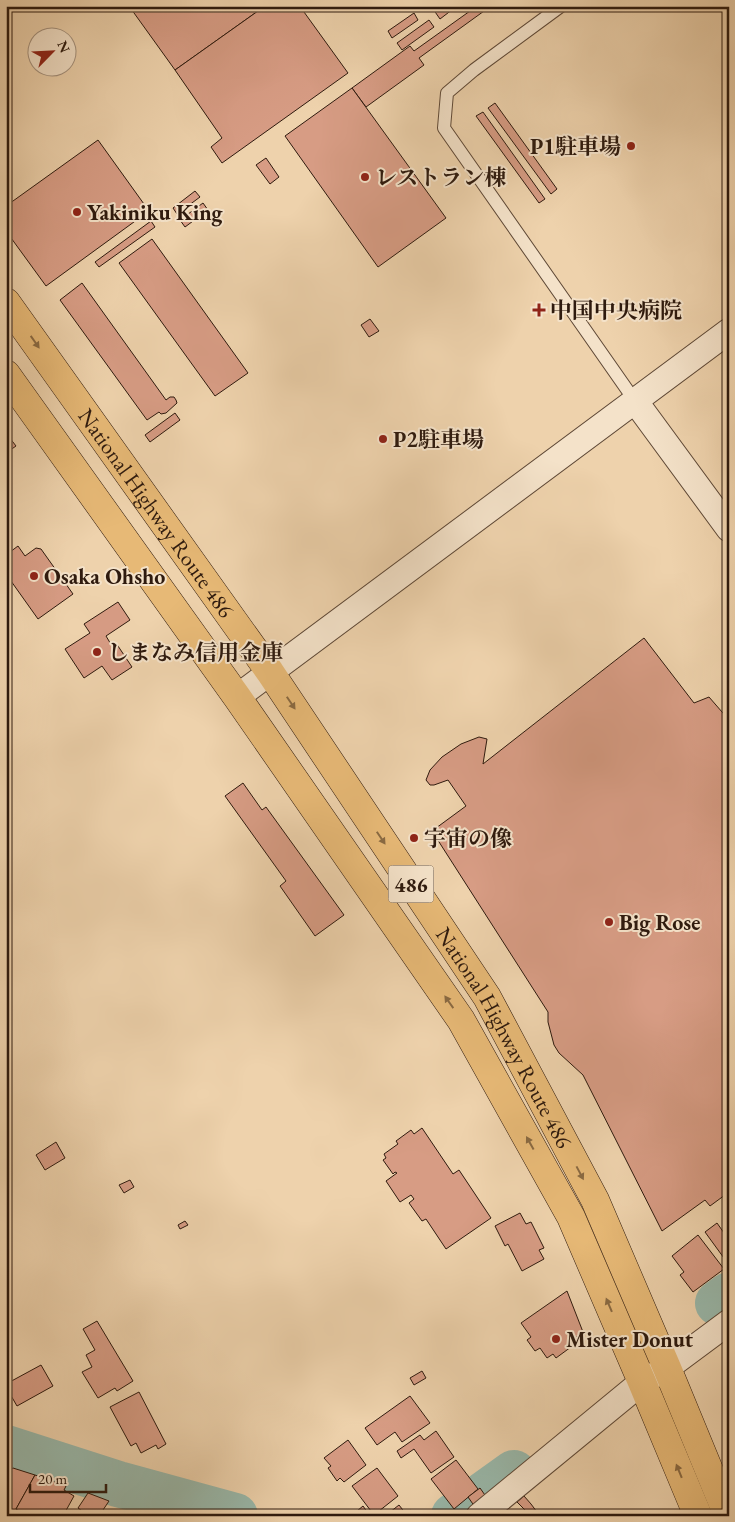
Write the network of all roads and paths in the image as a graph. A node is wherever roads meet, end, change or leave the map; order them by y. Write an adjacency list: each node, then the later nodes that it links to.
1 (562, 6): 5 (lane)
2 (6, 302): 7 (highway, National Highway Route 486 / 486, one-way to 7)
3 (729, 331): 5 (street)
4 (6, 374): 8 (highway, National Highway Route 486 / 486)
5 (635, 401): 6 (street); 7 (street)
6 (729, 529)
7 (270, 672): 8 (street); 10 (highway, National Highway Route 486 / 486, one-way to 10)
8 (237, 697): 11 (highway, National Highway Route 486 / 486, one-way to 8)
9 (729, 1322): 10 (street)
10 (667, 1368): 11 (street); 14 (highway, National Highway Route 486 / 486)
11 (642, 1382): 12 (street); 13 (highway, National Highway Route 486 / 486, one-way to 11)
12 (479, 1516)
13 (698, 1516)
14 (728, 1516)

